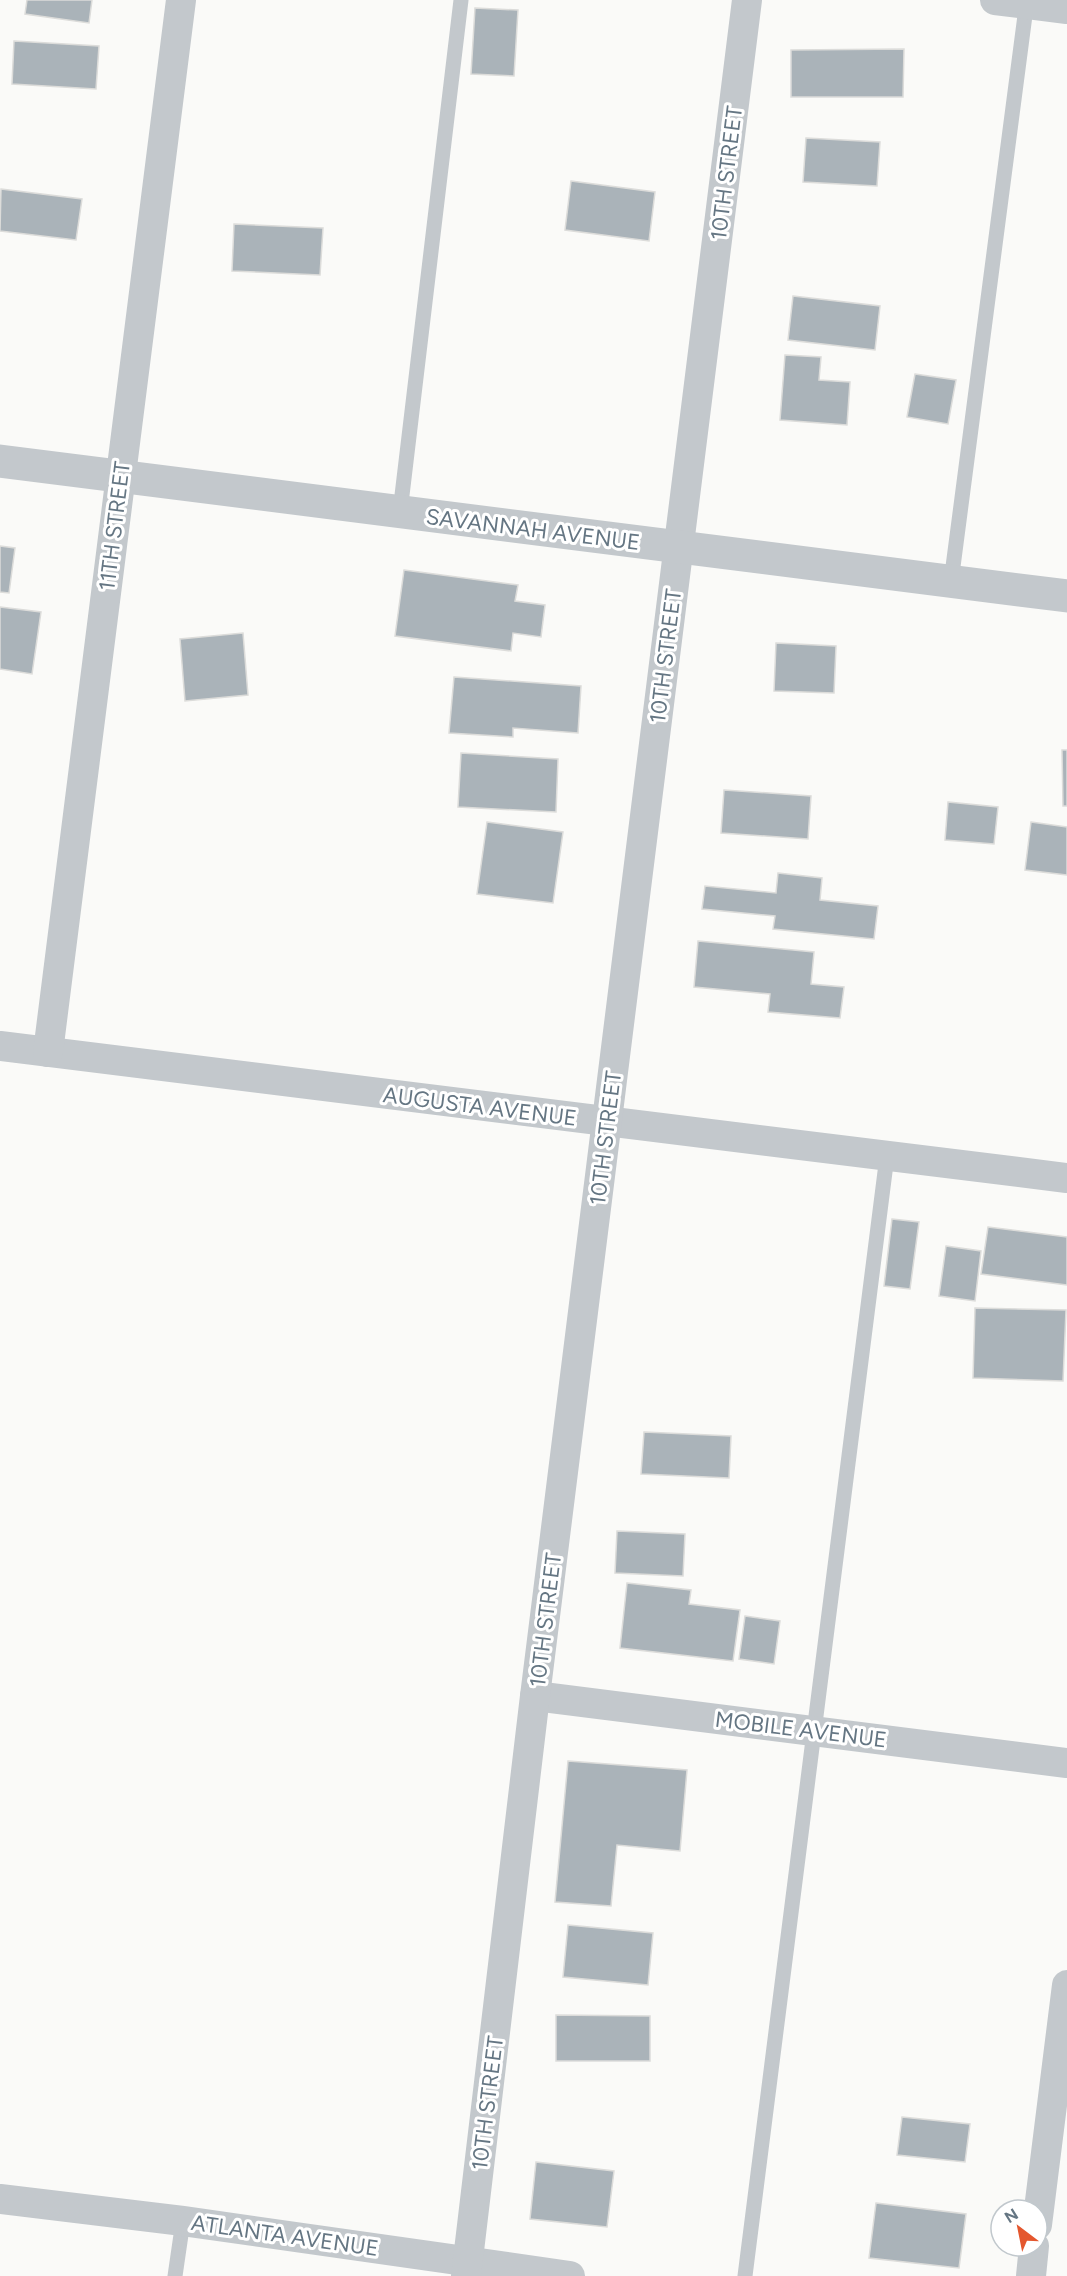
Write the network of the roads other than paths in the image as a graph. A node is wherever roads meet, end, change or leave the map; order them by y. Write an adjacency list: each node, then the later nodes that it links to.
1 (181, 0): 8 (street, 11TH STREET)
2 (461, 0): 9 (lane)
3 (747, 0): 10 (street, 10TH STREET)
4 (995, 0): 5 (street)
5 (1027, 2): 6 (street); 11 (lane)
6 (1067, 9)
7 (0, 461): 8 (street, SAVANNAH AVENUE)
8 (120, 476): 9 (street, SAVANNAH AVENUE); 14 (street, 11TH STREET)
9 (400, 512): 10 (street, SAVANNAH AVENUE)
10 (679, 548): 11 (street, SAVANNAH AVENUE); 15 (street, 10TH STREET)
11 (951, 582): 12 (street, SAVANNAH AVENUE)
12 (1067, 596)
13 (0, 1046): 14 (street, AUGUSTA AVENUE)
14 (48, 1052): 15 (street, AUGUSTA AVENUE)
15 (607, 1122): 16 (street, AUGUSTA AVENUE); 18 (street, 10TH STREET)
16 (887, 1156): 17 (street, AUGUSTA AVENUE); 19 (lane)
17 (1067, 1178)
18 (536, 1696): 19 (street, MOBILE AVENUE); 26 (street, 10TH STREET)
19 (812, 1730): 20 (street, MOBILE AVENUE); 29 (lane)
20 (1067, 1763)
21 (1067, 1985): 22 (street)
22 (1040, 2198)
23 (0, 2199): 24 (street, ATLANTA AVENUE)
24 (183, 2221): 26 (street, ATLANTA AVENUE); 27 (lane)
25 (1033, 2258): 30 (street)
26 (467, 2268): 28 (street, ATLANTA AVENUE)
27 (176, 2276)
28 (570, 2276)
29 (745, 2276)
30 (1031, 2276)

